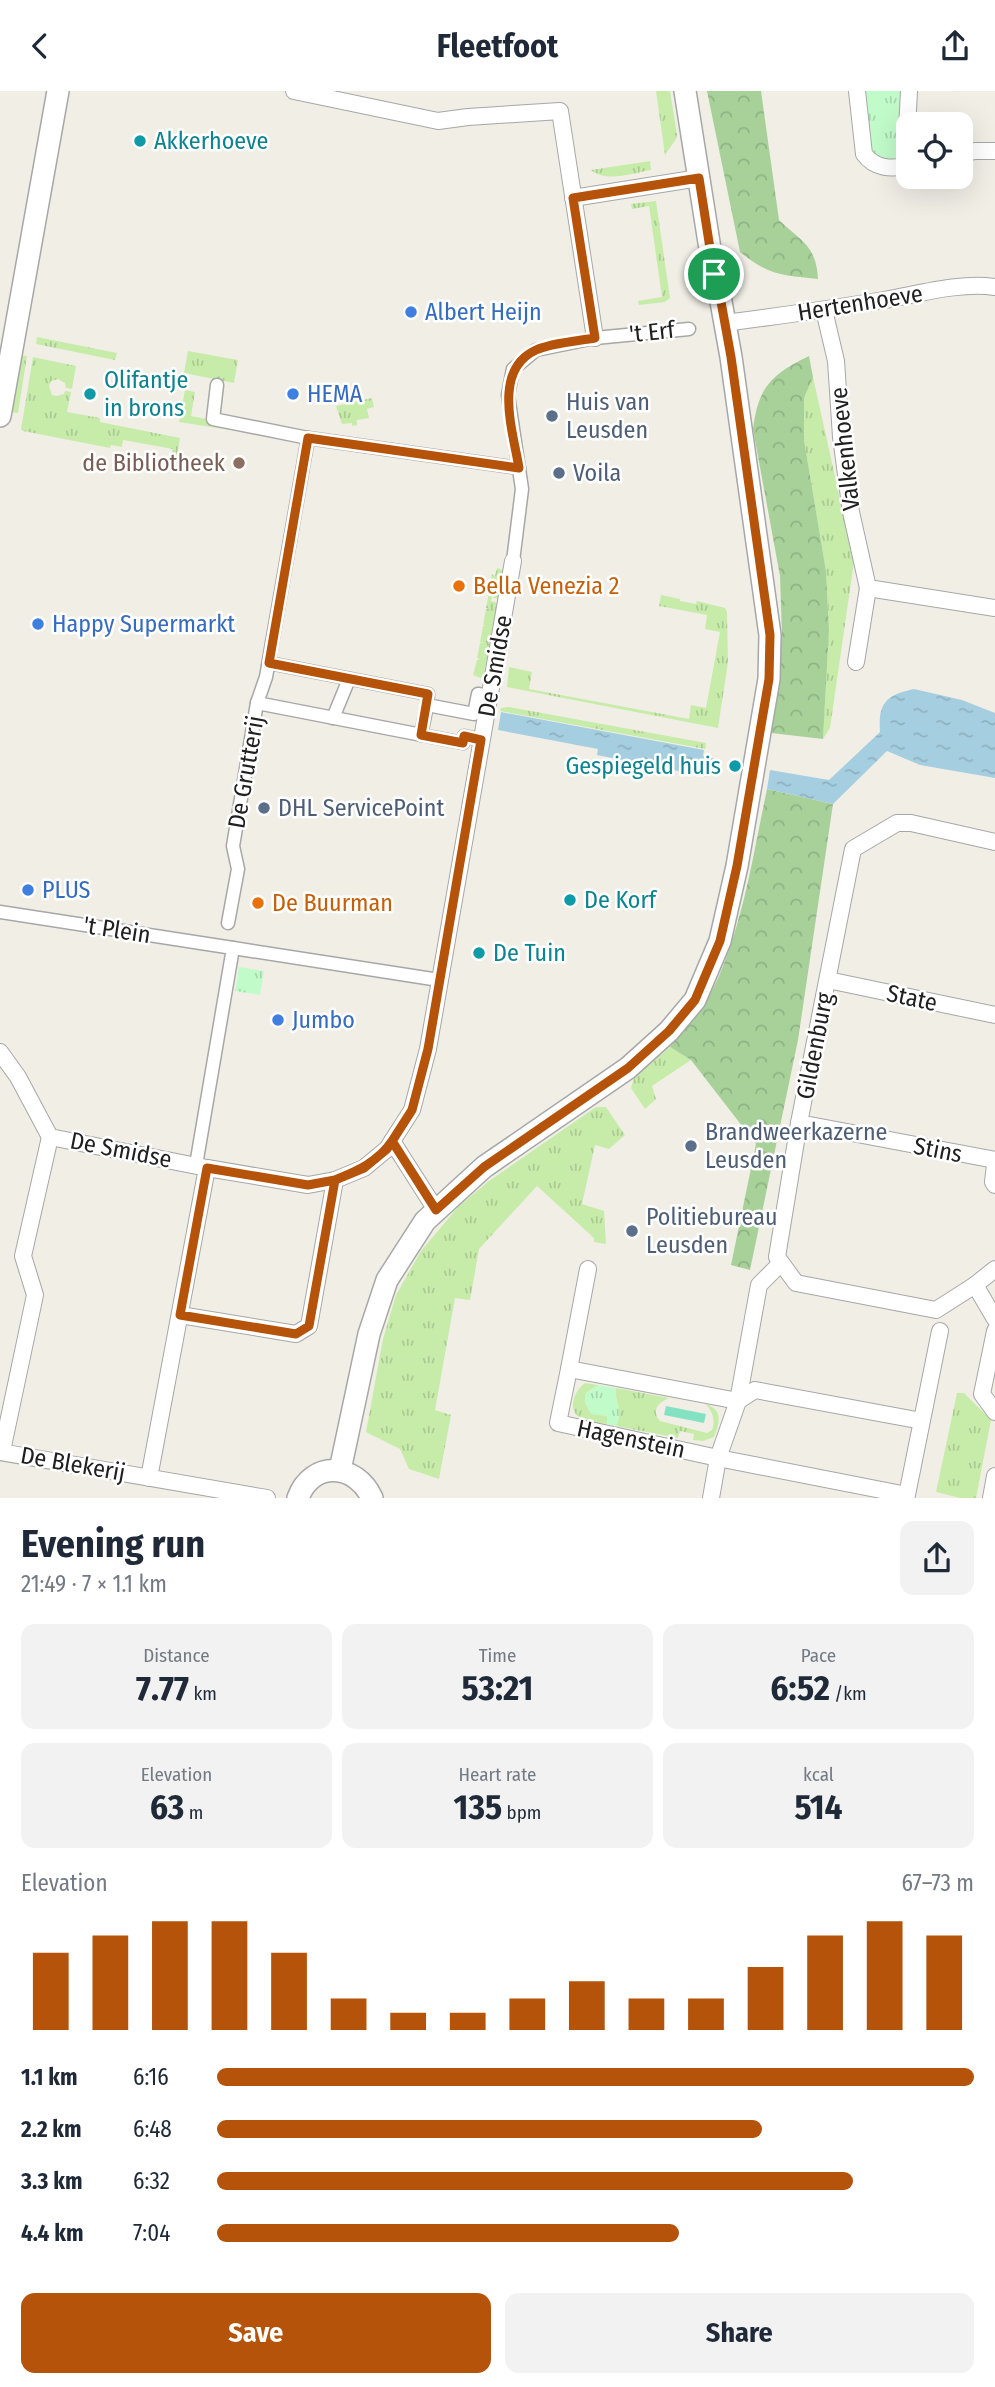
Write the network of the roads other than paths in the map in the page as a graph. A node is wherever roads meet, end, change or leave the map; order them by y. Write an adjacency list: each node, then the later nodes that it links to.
1 (58, 91): 17 (street)
2 (294, 91): 11 (street)
3 (685, 91): 10 (street)
4 (857, 91): 9 (street)
5 (909, 91): 6 (street)
6 (908, 112)
7 (973, 151): 8 (street)
8 (995, 151)
9 (896, 166)
10 (699, 178): 11 (street); 14 (street)
11 (573, 198): 16 (street)
12 (995, 286): 13 (street, Hertenhoeve)
13 (824, 310): 14 (street, Hertenhoeve); 23 (street, Valkenhoeve)
14 (724, 323): 49 (street)
15 (689, 329): 16 (street, 't Erf)
16 (595, 338): 21 (street, 't Erf)
17 (7, 342): 19 (street)
18 (217, 385): 20 (street)
19 (0, 416)
20 (308, 438): 21 (street); 26 (street, De Grutterij)
21 (519, 468): 22 (street, 't Erf)
22 (513, 561): 28 (street, De Smidse)
23 (868, 589): 24 (street); 25 (street, Valkenhoeve)
24 (995, 607)
25 (856, 662)
26 (269, 663): 27 (street); 29 (street, De Grutterij)
27 (349, 679): 30 (street); 31 (street)
28 (490, 696): 30 (street); 33 (street, De Smidse)
29 (257, 703): 31 (street); 36 (street, De Grutterij)
30 (427, 705): 32 (street)
31 (333, 718): 32 (street)
32 (421, 735): 33 (street)
33 (481, 740): 38 (street, De Smidse)
34 (995, 842): 39 (street, Gildenburg)
35 (0, 912): 37 (street, 't Plein)
36 (228, 923)
37 (233, 948): 38 (street, 't Plein); 46 (street)
38 (439, 980): 44 (street, De Smidse)
39 (828, 980): 40 (street, State); 42 (street, Gildenburg)
40 (995, 1015)
41 (0, 1052): 43 (street, De Smidse)
42 (799, 1123): 45 (street, Stins); 50 (street, Gildenburg)
43 (50, 1136): 46 (street, De Smidse); 62 (street, De Blekerij)
44 (392, 1141): 47 (street, De Smidse); 49 (street)
45 (995, 1163): 48 (street)
46 (202, 1166): 47 (street, De Smidse); 54 (street)
47 (335, 1180): 54 (street)
48 (995, 1185)
49 (436, 1210): 64 (street)
50 (781, 1263): 53 (street); 59 (street, Hagenstein)
51 (588, 1269): 58 (street, Hagenstein)
52 (995, 1269): 53 (street)
53 (975, 1285): 55 (street)
54 (180, 1315): 66 (street)
55 (995, 1319)
56 (940, 1331): 61 (street, Hagenstein)
57 (995, 1331): 60 (street)
58 (569, 1369): 59 (street); 63 (street, Hagenstein)
59 (738, 1401): 61 (street); 63 (street, Hagenstein)
60 (995, 1412)
61 (922, 1421): 63 (street, Hagenstein)
62 (1, 1452): 66 (street, De Blekerij)
63 (718, 1458): 71 (street, Hagenstein)
64 (340, 1471): 69 (street); 70 (street)
65 (995, 1476): 72 (street)
66 (149, 1478): 67 (street, De Blekerij)
67 (177, 1490): 68 (street, De Blekerij)
68 (267, 1498)
69 (298, 1498)
70 (372, 1498)
71 (711, 1498)
72 (990, 1498)

